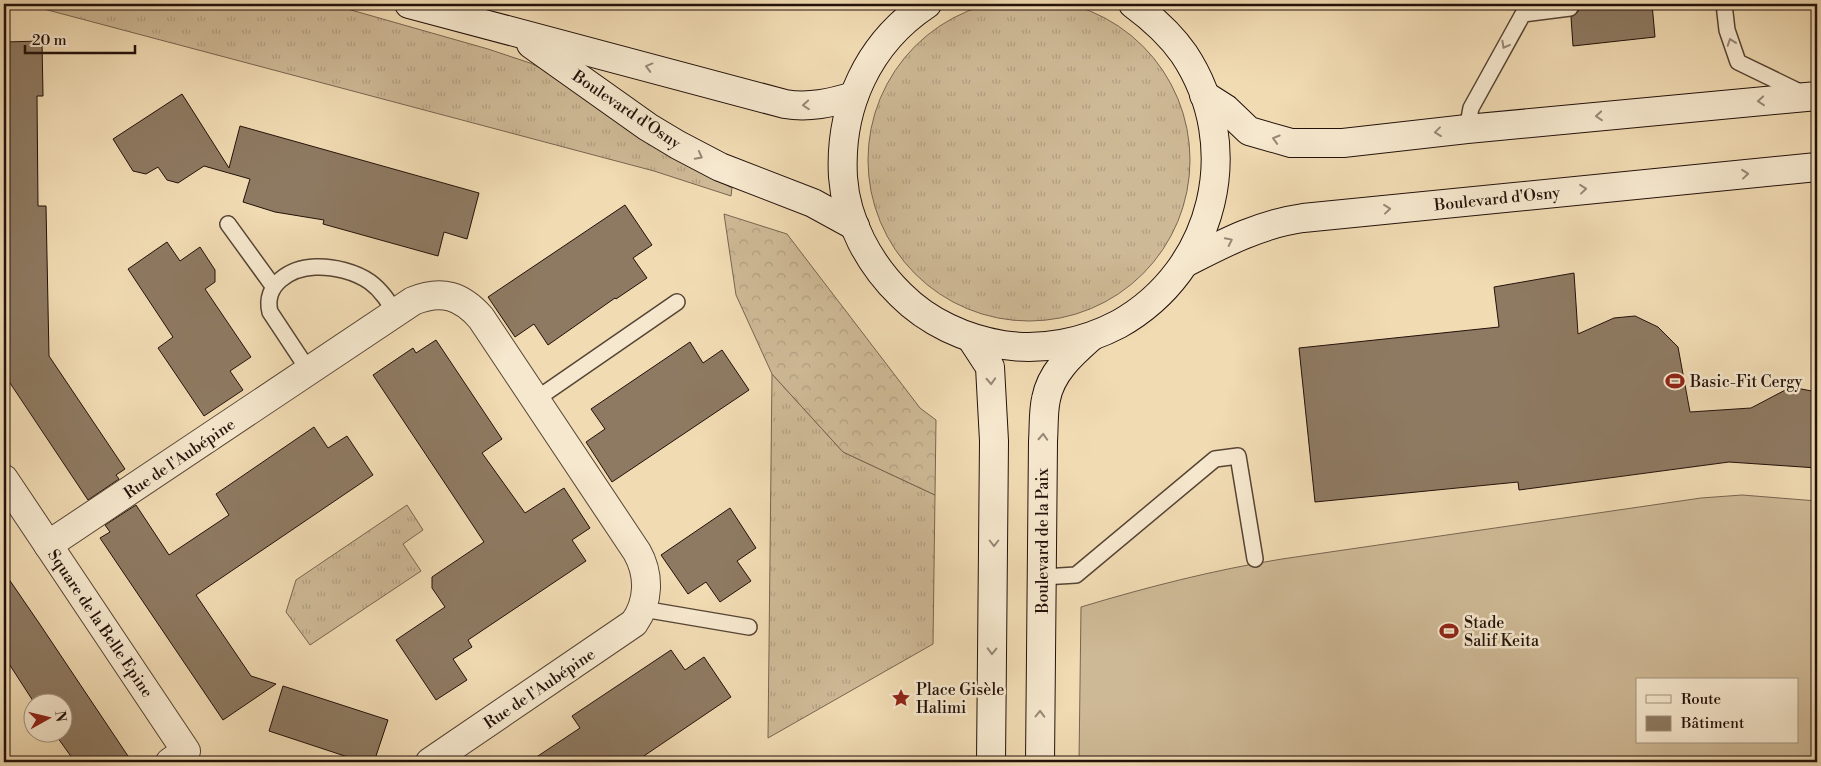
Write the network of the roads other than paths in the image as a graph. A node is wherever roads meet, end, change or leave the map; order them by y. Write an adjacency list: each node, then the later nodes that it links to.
1 (1133, 4): 8 (main road)
2 (1724, 4): 10 (lane, one-way to 2)
3 (923, 5): 9 (main road)
4 (424, 6): 7 (main road, Boulevard d'Osny)
5 (1570, 8): 6 (lane)
6 (1523, 9): 11 (lane, one-way to 11)
7 (512, 32): 9 (main road, Boulevard d'Osny, one-way to 7); 14 (main road, Boulevard d'Osny, one-way to 14)
8 (1204, 95): 11 (main road, one-way to 8); 15 (main road)
9 (854, 96): 14 (main road)
10 (1814, 96): 11 (main road, one-way to 11)
11 (1467, 129)
12 (1817, 167): 15 (main road, Boulevard d'Osny, one-way to 12)
13 (228, 224): 16 (lane)
14 (855, 226): 20 (main road)
15 (1185, 263): 19 (main road)
16 (273, 286): 18 (lane); 21 (lane)
17 (677, 302): 22 (lane)
18 (395, 312): 21 (main road, Rue de l'Aubépine); 22 (main road, Rue de l'Aubépine)
19 (1092, 336): 20 (main road); 26 (main road, Boulevard de la Paix, one-way to 19)
20 (971, 338): 31 (main road, one-way to 31)
21 (309, 371): 24 (main road, Rue de l'Aubépine)
22 (535, 400): 27 (main road, Rue de l'Aubépine)
23 (4, 478): 24 (main road, Square de la Belle Epine)
24 (48, 545): 29 (main road, Square de la Belle Epine)
25 (1255, 559): 26 (lane)
26 (1043, 577): 32 (main road, Boulevard de la Paix, one-way to 26)
27 (643, 609): 28 (lane); 30 (main road, Rue de l'Aubépine)
28 (749, 626)
29 (184, 758)
30 (430, 762)
31 (991, 762)
32 (1040, 762)

